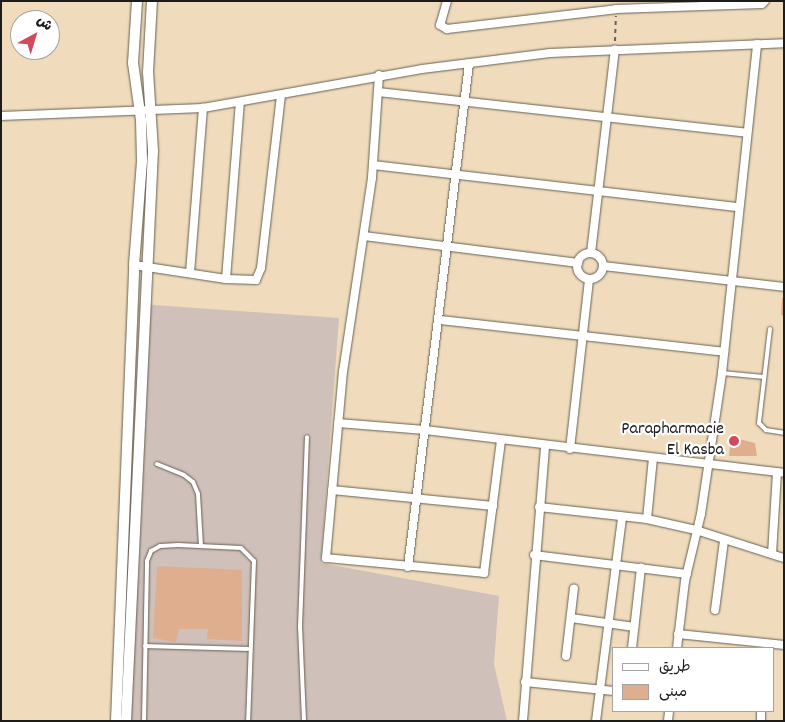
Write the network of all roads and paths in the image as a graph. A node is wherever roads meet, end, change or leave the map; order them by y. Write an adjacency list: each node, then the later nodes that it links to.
1 (137, 1): 18 (street)
2 (152, 1): 17 (street)
3 (447, 1): 5 (street)
4 (765, 1): 5 (street)
5 (616, 8): 6 (path)
6 (615, 40)
7 (784, 43): 8 (street)
8 (757, 44): 9 (street); 21 (street)
9 (615, 49): 10 (street); 20 (street)
10 (469, 64): 11 (street); 14 (street)
11 (379, 76): 12 (street); 13 (street)
12 (378, 92): 14 (street); 22 (street)
13 (281, 96): 15 (street); 34 (street)
14 (466, 102): 20 (street); 23 (street)
15 (240, 103): 16 (street); 34 (street)
16 (203, 108): 17 (street); 33 (street)
17 (151, 111): 18 (street); 31 (street)
18 (139, 112): 19 (street); 30 (street)
19 (1, 116)
20 (608, 118): 21 (street); 24 (street)
21 (747, 133): 25 (street)
22 (373, 165): 23 (street); 26 (street)
23 (457, 175): 24 (street); 27 (street)
24 (600, 192): 25 (street); 28 (street)
25 (737, 207): 36 (street)
26 (364, 236): 27 (street); 44 (street)
27 (449, 247): 29 (street); 38 (street)
28 (591, 253): 29 (street); 32 (street)
29 (578, 263): 35 (street)
30 (134, 265): 31 (street); 87 (street)
31 (145, 266): 33 (street); 88 (street)
32 (603, 266): 35 (street); 36 (street)
33 (190, 273): 34 (street)
34 (226, 279)
35 (589, 279): 40 (street)
36 (732, 281): 37 (street); 41 (street)
37 (783, 284)
38 (440, 320): 40 (street); 45 (street)
39 (770, 329): 43 (lane)
40 (583, 335): 41 (street); 50 (street)
41 (724, 352): 42 (street)
42 (722, 373): 43 (lane); 53 (street)
43 (764, 377): 46 (lane)
44 (338, 423): 45 (street); 55 (street)
45 (425, 430): 48 (street); 56 (street)
46 (784, 433)
47 (307, 437): 91 (lane)
48 (501, 440): 49 (street); 57 (street)
49 (545, 446): 50 (street); 58 (street)
50 (570, 449): 51 (street)
51 (653, 458): 53 (street); 60 (street)
52 (157, 464): 63 (lane)
53 (708, 464): 54 (street); 61 (street)
54 (781, 473): 64 (street)
55 (332, 490): 56 (street); 68 (street)
56 (417, 499): 57 (street); 68 (street)
57 (493, 506): 68 (street)
58 (539, 507): 59 (street); 65 (street)
59 (622, 518): 60 (street); 67 (street)
60 (647, 519): 61 (street)
61 (696, 530): 62 (street); 70 (street)
62 (724, 541): 64 (street); 72 (street)
63 (201, 546): 79 (lane); 82 (lane)
64 (772, 554): 66 (street)
65 (534, 556): 67 (street); 84 (street)
66 (784, 558)
67 (614, 565): 69 (street); 74 (street)
68 (408, 567)
69 (641, 568): 70 (street); 75 (street)
70 (687, 574): 76 (street)
71 (574, 588): 73 (street)
72 (715, 610)
73 (571, 618): 74 (street); 83 (street)
74 (606, 623): 75 (street); 85 (street)
75 (634, 626): 80 (street)
76 (678, 634): 78 (street); 81 (street)
77 (784, 644): 78 (street)
78 (768, 645)
79 (145, 646): 82 (lane); 89 (lane)
80 (632, 647)
81 (677, 647)
82 (248, 649): 90 (lane)
83 (566, 656)
84 (525, 682): 85 (street); 92 (street)
85 (599, 689): 86 (street); 93 (street)
86 (612, 691)
87 (116, 721)
88 (126, 721)
89 (144, 721)
90 (248, 721)
91 (304, 721)
92 (523, 721)
93 (596, 721)

